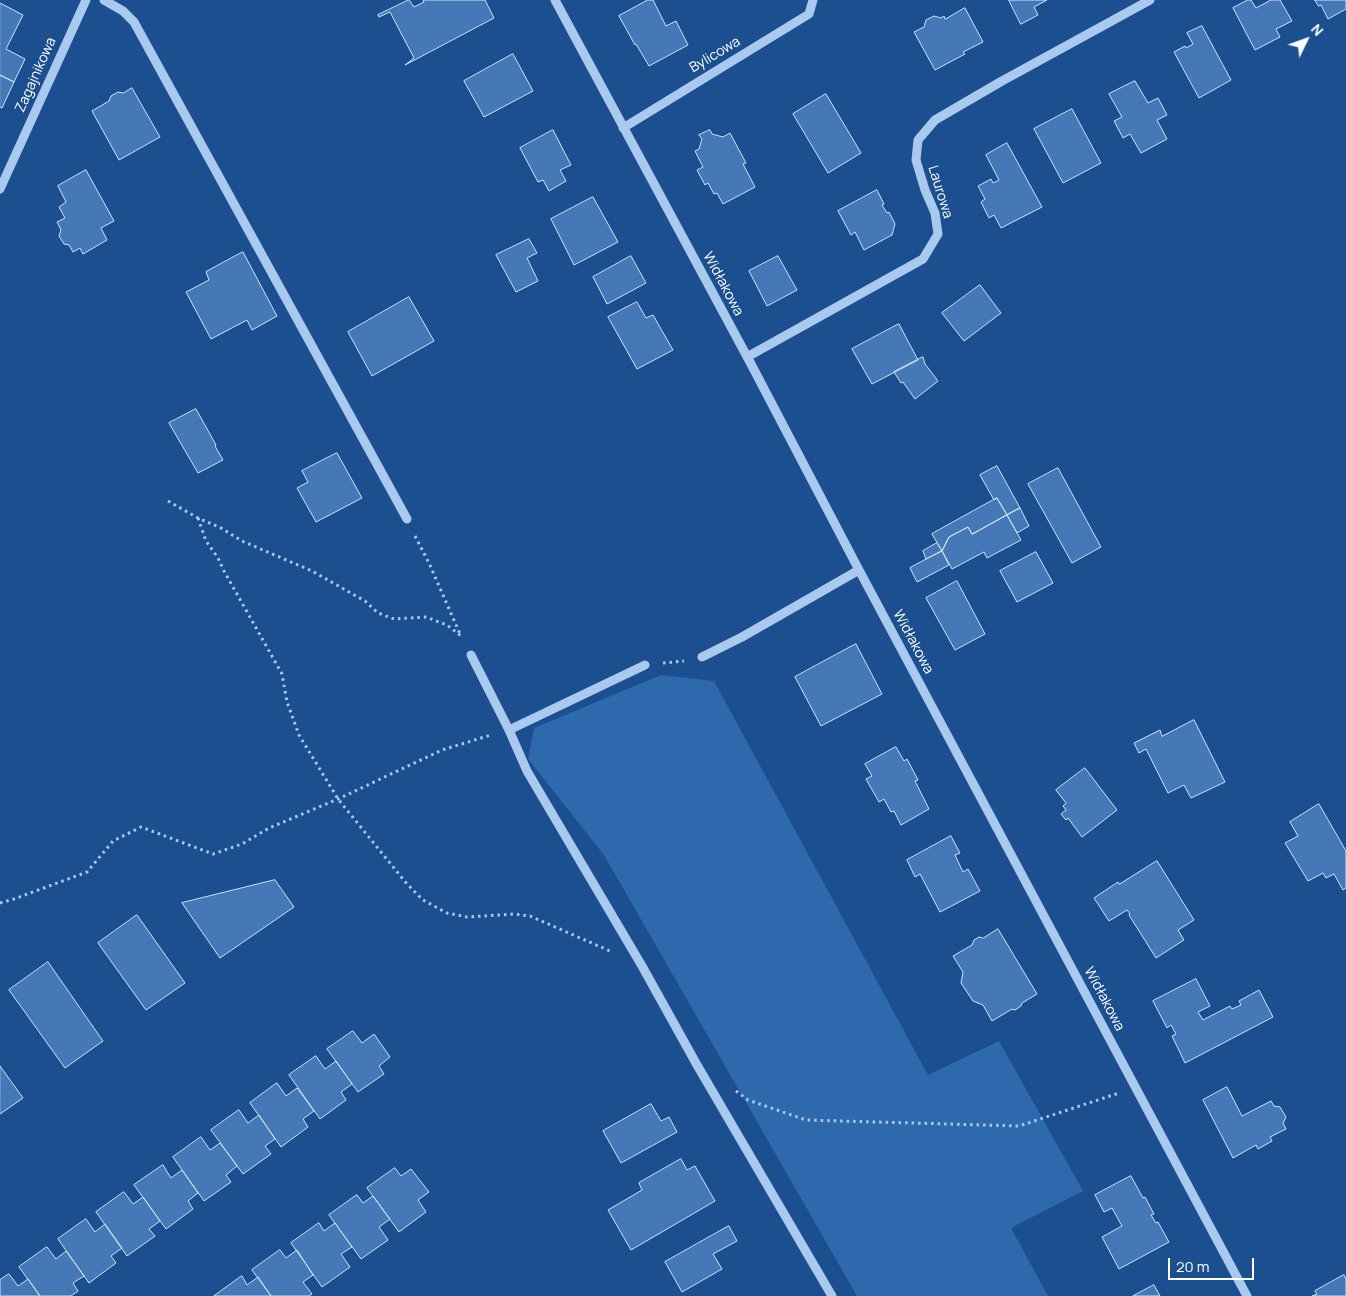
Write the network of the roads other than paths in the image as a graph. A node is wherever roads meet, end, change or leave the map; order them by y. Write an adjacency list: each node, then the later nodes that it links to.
1 (86, 0): 7 (street, Zagajnikowa)
2 (104, 0): 9 (street)
3 (555, 0): 6 (street, Widłakowa)
4 (813, 0): 6 (street, Bylicowa)
5 (1150, 0): 8 (street, Laurowa)
6 (623, 128): 8 (street, Widłakowa)
7 (0, 189)
8 (747, 357): 10 (street, Widłakowa)
9 (407, 519)
10 (859, 570): 12 (street); 16 (street, Widłakowa)
11 (471, 655): 14 (street)
12 (702, 657)
13 (645, 665): 14 (street)
14 (509, 730): 15 (street)
15 (832, 1296)
16 (1248, 1296)

